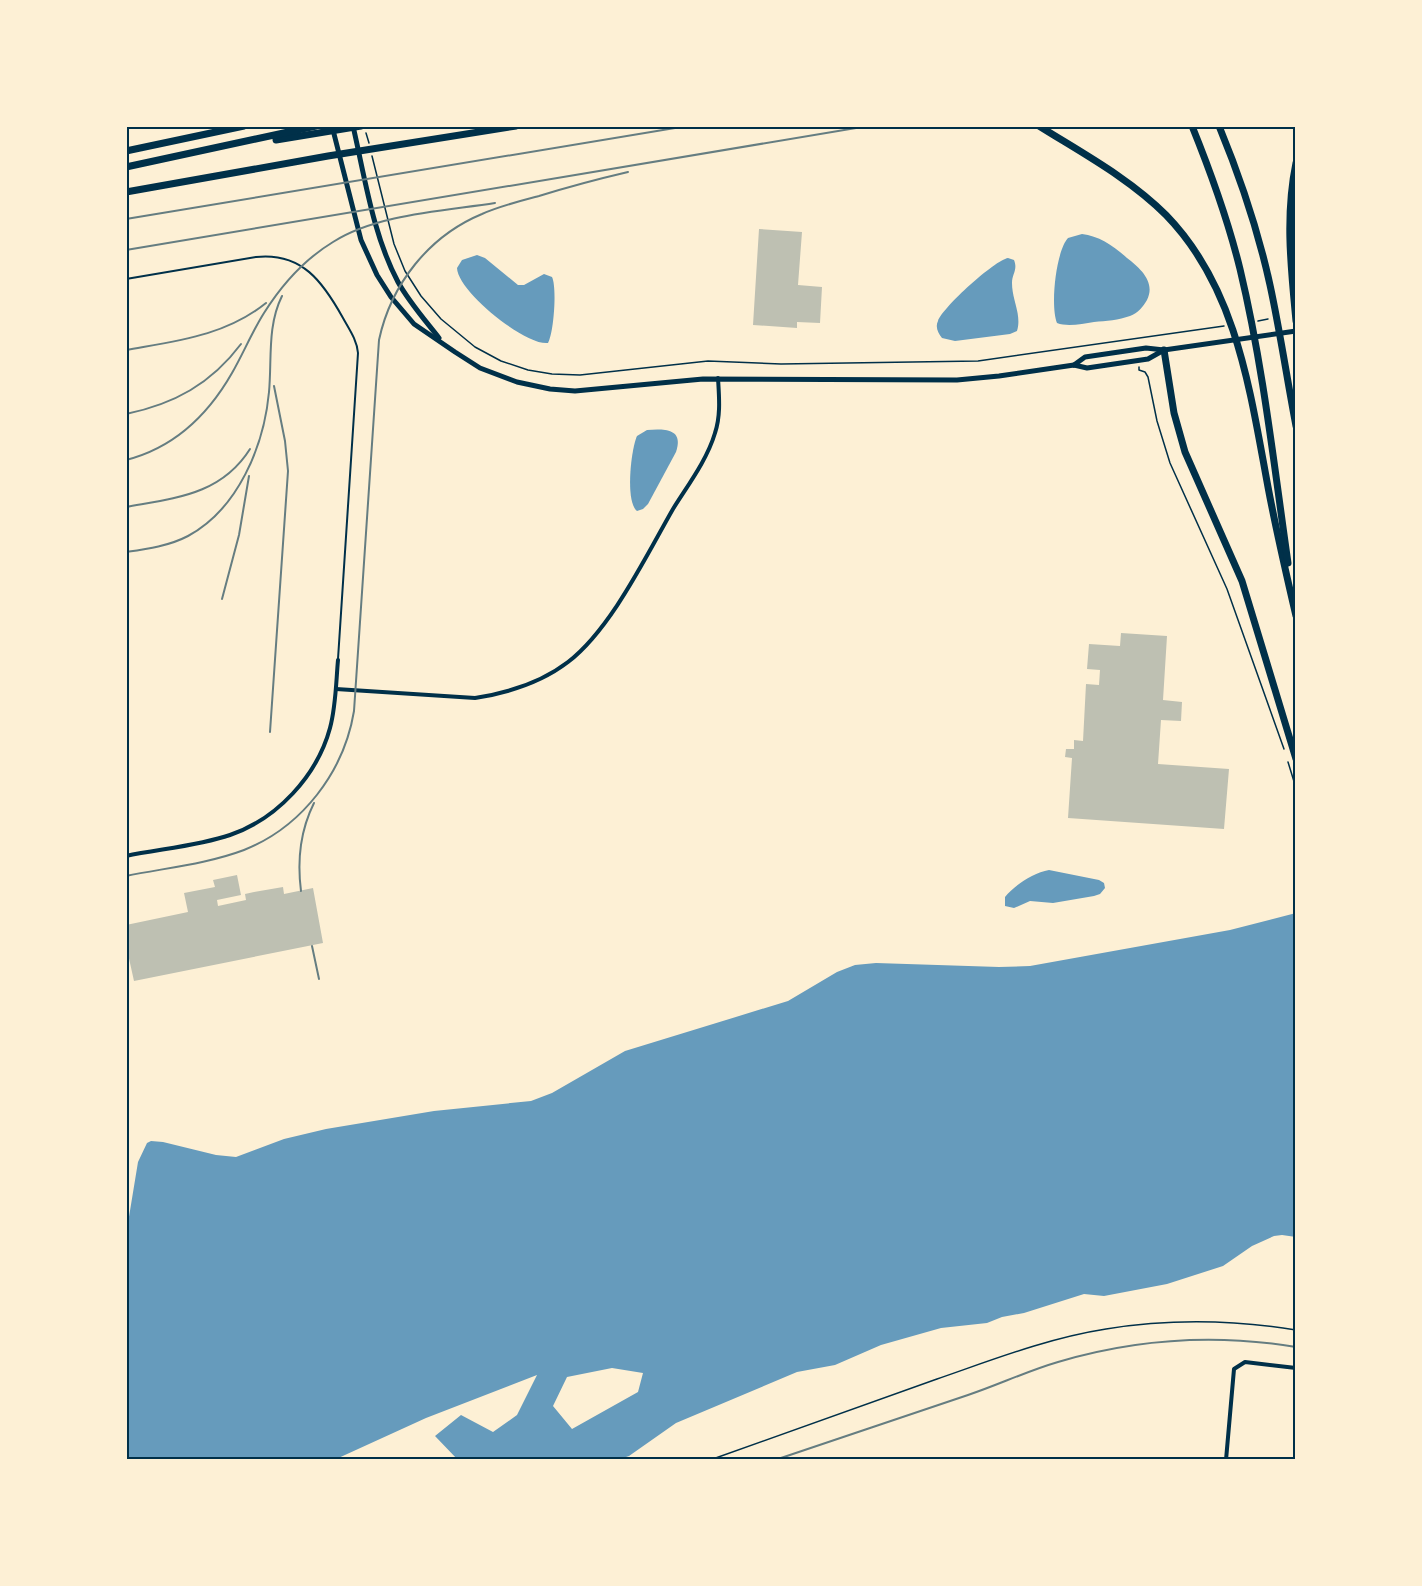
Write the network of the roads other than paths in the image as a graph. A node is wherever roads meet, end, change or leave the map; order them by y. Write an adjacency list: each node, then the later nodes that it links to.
1 (244, 126): 11 (highway)
2 (316, 126): 10 (highway)
3 (332, 126): 13 (main road)
4 (353, 126): 12 (main road)
5 (361, 126): 10 (highway)
6 (516, 126): 12 (highway)
7 (1192, 126): 25 (highway)
8 (1219, 126): 24 (highway)
9 (1040, 127): 25 (highway)
10 (217, 148): 15 (highway)
11 (126, 151)
12 (359, 152): 13 (highway); 20 (main road)
13 (338, 154): 16 (highway); 20 (main road)
14 (1296, 163): 18 (highway)
15 (126, 167)
16 (126, 192)
17 (126, 279): 26 (lane)
18 (1296, 321)
19 (1296, 331): 21 (main road)
20 (441, 341): 23 (main road)
21 (1164, 351): 22 (main road); 22 (main road); 28 (highway)
22 (1074, 365): 23 (main road)
23 (718, 378): 27 (street)
24 (1296, 426)
25 (1296, 614)
26 (338, 660): 27 (street)
27 (336, 689): 29 (street)
28 (1292, 761)
29 (126, 856)
30 (1296, 1368): 31 (street)
31 (1226, 1460)

